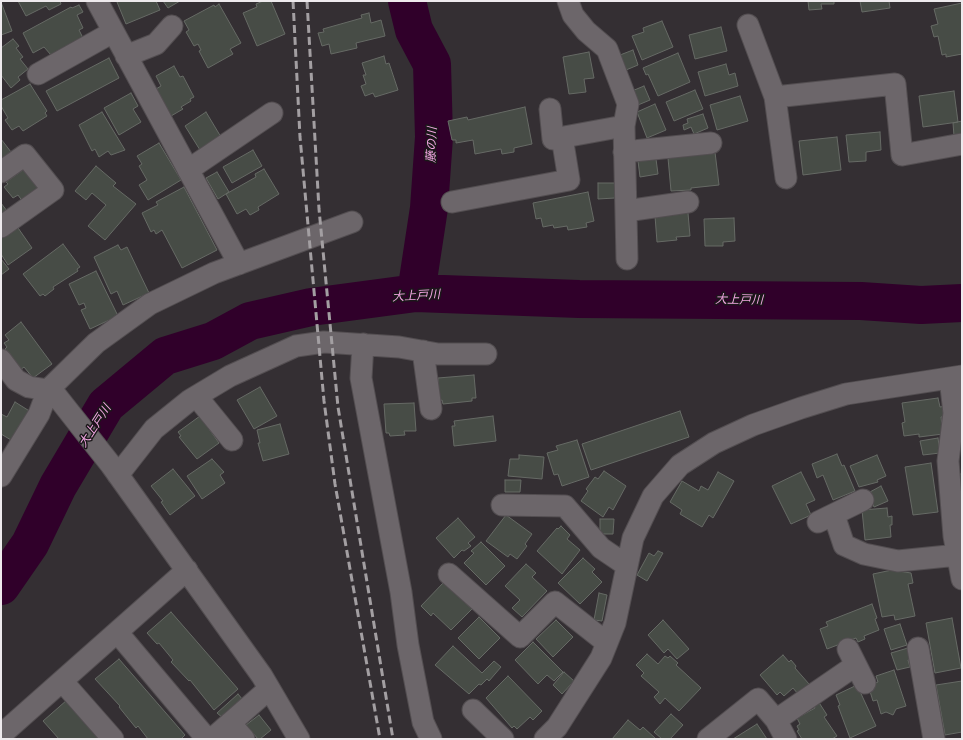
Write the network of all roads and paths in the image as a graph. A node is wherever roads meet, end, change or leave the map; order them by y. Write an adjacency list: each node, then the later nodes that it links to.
1 (97, 1): 5 (street)
2 (568, 1): 11 (street)
3 (748, 25): 8 (street)
4 (172, 26): 6 (street)
5 (113, 32): 6 (street); 7 (street)
6 (126, 56): 16 (street)
7 (38, 74)
8 (775, 96): 14 (street); 18 (street)
9 (550, 109): 12 (street)
10 (272, 113): 16 (street)
11 (624, 126): 12 (street); 15 (street)
12 (562, 137): 19 (street)
13 (711, 143): 15 (street)
14 (962, 144)
15 (624, 152): 21 (street)
16 (188, 170): 25 (street)
17 (1, 172): 23 (street)
18 (786, 178)
19 (452, 202)
20 (688, 202): 21 (street)
21 (626, 210): 24 (street)
22 (352, 222): 25 (street)
23 (1, 227)
24 (627, 259)
25 (239, 264): 31 (street)
26 (363, 344): 27 (street); 32 (street); 60 (street)
27 (423, 351): 28 (street); 33 (street)
28 (486, 354)
29 (1, 360): 31 (street)
30 (956, 377): 35 (street); 41 (street)
31 (51, 392): 36 (street); 37 (street)
32 (197, 397): 34 (street); 36 (street)
33 (431, 409)
34 (232, 440)
35 (955, 464): 40 (street)
36 (115, 470): 42 (street)
37 (1, 476)
38 (863, 500): 40 (street)
39 (502, 505): 41 (street)
40 (958, 555): 44 (street)
41 (626, 565): 46 (street)
42 (187, 570): 45 (street); 50 (street)
43 (449, 574): 46 (street)
44 (962, 579)
45 (117, 632): 49 (street); 56 (street)
46 (607, 643): 62 (street)
47 (918, 648): 65 (street)
48 (857, 666): 52 (street)
49 (62, 681): 54 (street); 55 (street)
50 (270, 689): 53 (street); 59 (street)
51 (473, 710): 61 (street)
52 (776, 720): 63 (street); 64 (street)
53 (230, 723): 57 (street); 58 (street)
54 (9, 734)
55 (113, 739)
56 (207, 739)
57 (212, 739)
58 (244, 739)
59 (299, 739)
60 (431, 739)
61 (503, 739)
62 (545, 739)
63 (708, 739)
64 (786, 739)
65 (934, 739)

